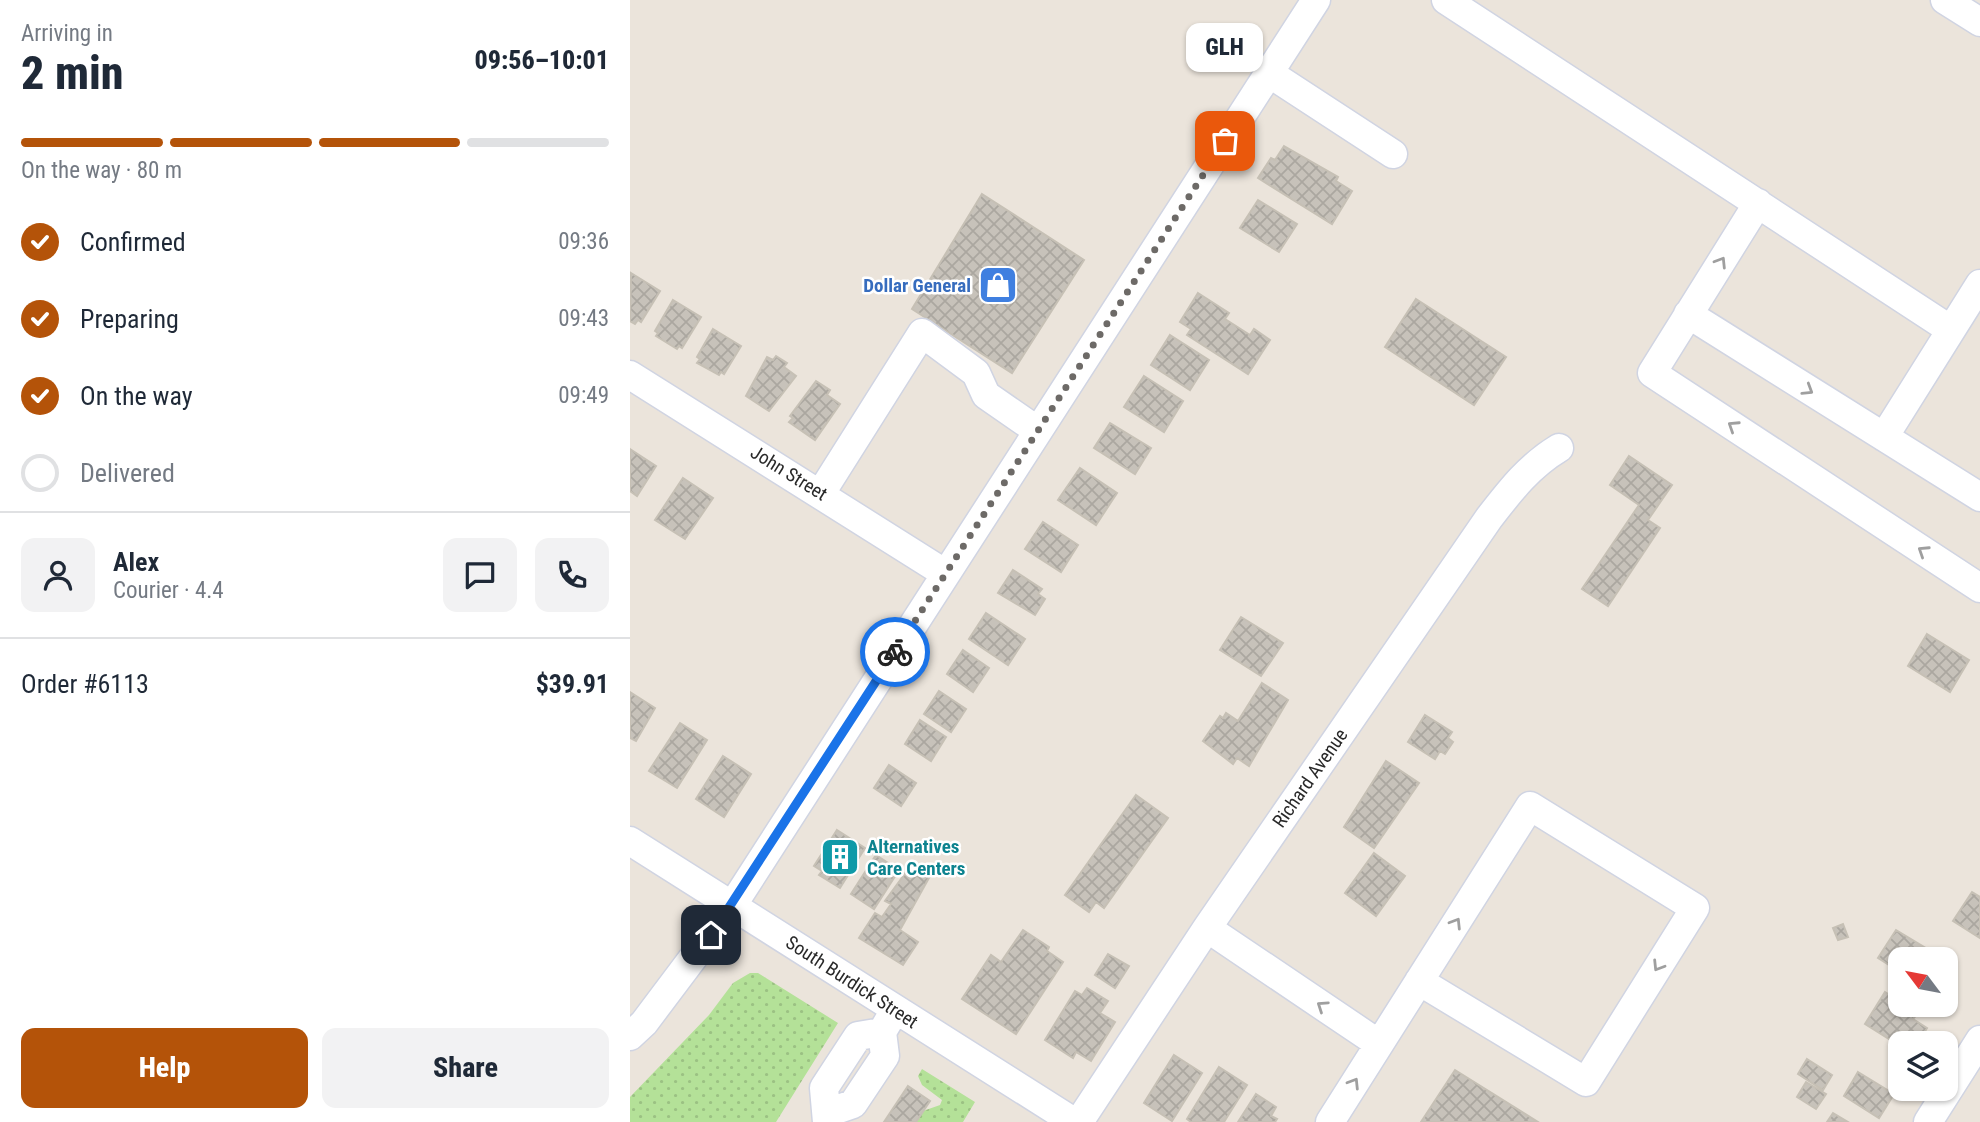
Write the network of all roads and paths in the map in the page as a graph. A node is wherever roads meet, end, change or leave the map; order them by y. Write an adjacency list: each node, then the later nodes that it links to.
1 (1316, 0): 5 (street)
2 (1446, 0): 7 (street)
3 (1945, 0): 4 (street)
4 (1980, 22)
5 (1269, 73): 6 (street); 12 (street)
6 (1393, 154)
7 (1758, 203): 9 (street, one-way to 7); 10 (street)
8 (1980, 284): 10 (street)
9 (1688, 314): 13 (street, one-way to 13); 18 (street, one-way to 9)
10 (1951, 330): 13 (street)
11 (630, 375): 15 (street, John Street)
12 (1038, 431): 15 (street); 17 (street)
13 (1884, 437): 16 (street)
14 (1559, 448): 21 (street, Richard Avenue)
15 (821, 493): 17 (street, John Street)
16 (1980, 497)
17 (946, 574): 20 (street)
18 (1980, 588)
19 (631, 845): 20 (street, South Burdick Street)
20 (732, 906): 23 (street, South Burdick Street); 24 (street)
21 (1207, 928): 26 (street, one-way to 21); 28 (street, Richard Avenue)
22 (1419, 981): 22 (street, one-way to 22); 26 (street)
23 (888, 1021): 27 (street); 28 (street, South Burdick Street)
24 (635, 1025)
25 (1980, 1040): 30 (street)
26 (1379, 1044): 29 (street, one-way to 26)
27 (827, 1117)
28 (1076, 1122)
29 (1329, 1122)
30 (1928, 1122)

